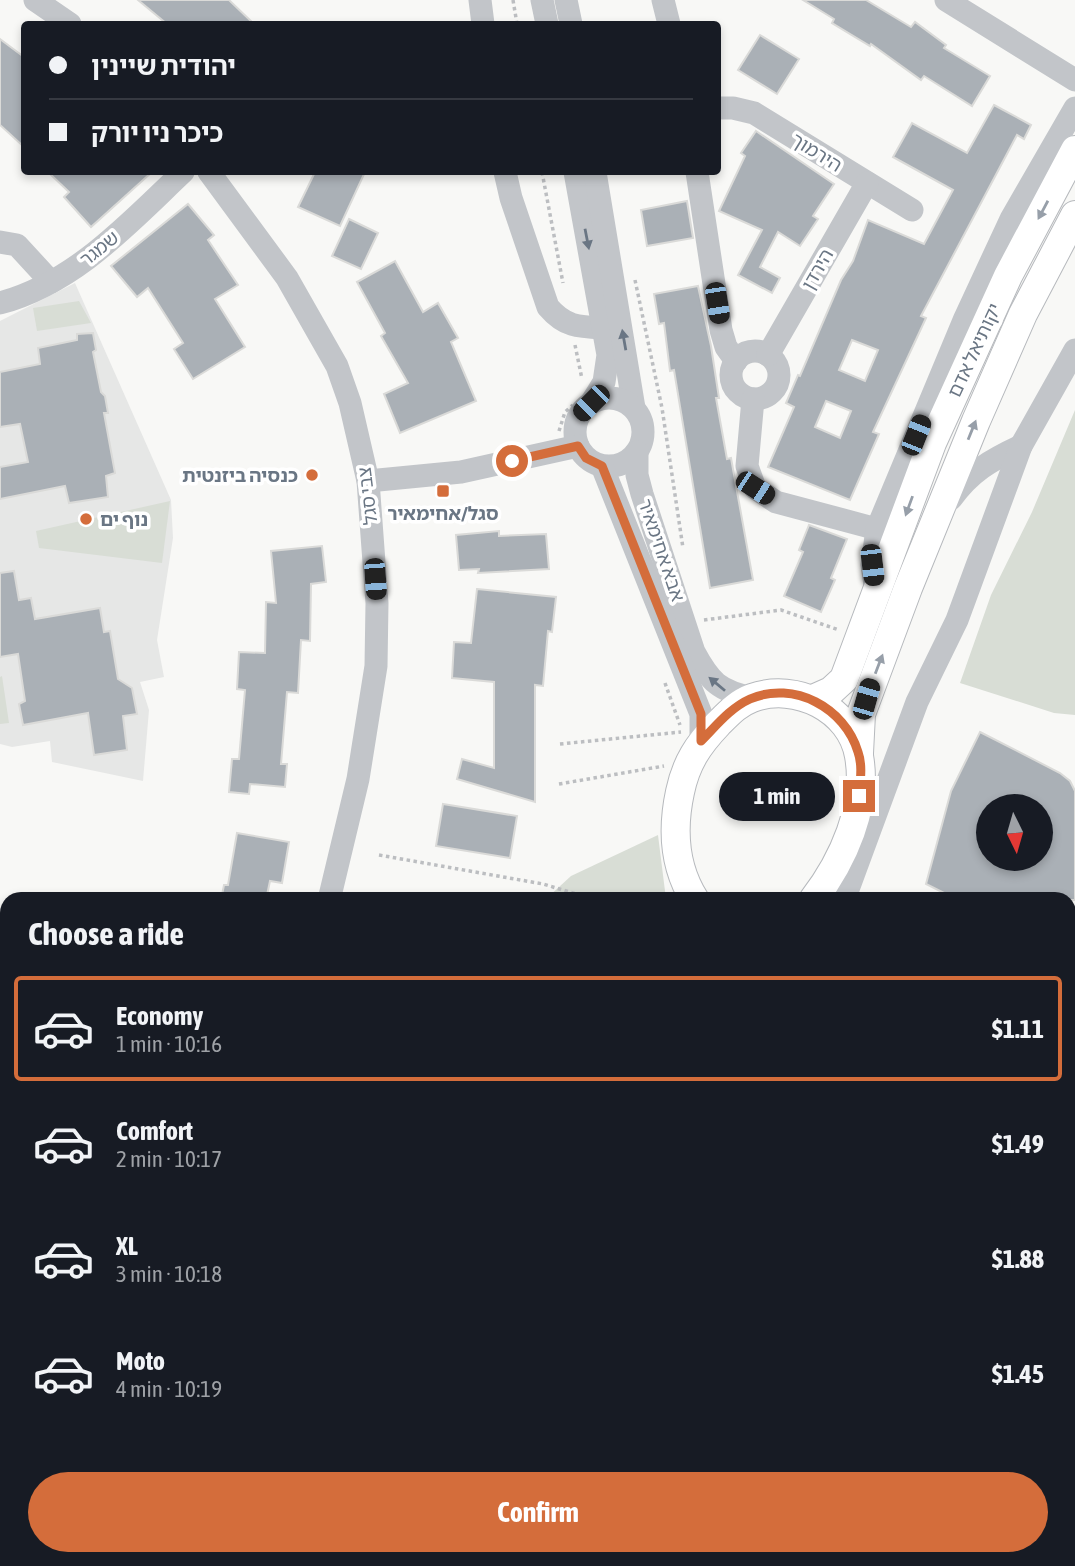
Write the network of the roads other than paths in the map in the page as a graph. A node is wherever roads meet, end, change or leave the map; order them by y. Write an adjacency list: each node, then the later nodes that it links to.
1 (35, 0): 7 (street)
2 (480, 0): 8 (street)
3 (542, 0): 9 (street)
4 (566, 0): 10 (street)
5 (663, 0): 11 (street)
6 (946, 0): 12 (street)
7 (66, 21)
8 (483, 21)
9 (546, 21)
10 (570, 21)
11 (668, 21)
12 (1075, 80)
13 (721, 108): 22 (street, הירמוך)
14 (1075, 108): 41 (street)
15 (1075, 150): 42 (main road, יקותיאל אדם, one-way to 42)
16 (180, 175): 26 (street, שמגר)
17 (211, 175): 39 (street, צבי סגל)
18 (506, 175): 28 (street)
19 (576, 175): 28 (street, one-way to 28)
20 (595, 175): 34 (street, one-way to 20)
21 (697, 175): 31 (street)
22 (867, 183): 23 (street, הירמוך); 30 (street, הירדן)
23 (912, 210)
24 (1075, 215): 40 (main road, יקותיאל אדם, one-way to 24)
25 (0, 242): 26 (street)
26 (51, 282): 27 (street, שמגר)
27 (0, 303)
28 (604, 328): 32 (street)
29 (1075, 350): 36 (street)
30 (768, 355): 31 (street); 33 (street)
31 (736, 361): 33 (street)
32 (585, 395): 34 (street); 35 (street)
33 (753, 399): 41 (street)
34 (634, 408): 37 (street)
35 (568, 441): 38 (street); 39 (street)
36 (1021, 446): 40 (street); 50 (street)
37 (637, 452): 38 (street); 43 (street, אבא אחימאיר, one-way to 37)
38 (602, 466): 45 (street, אבא אחימאיר)
39 (368, 481): 47 (street, צבי סגל)
40 (939, 516): 46 (main road, יקותיאל אדם, one-way to 40)
41 (877, 529): 42 (street)
42 (876, 595): 44 (main road, יקותיאל אדם)
43 (753, 698): 44 (main road); 45 (main road)
44 (813, 699): 46 (main road)
45 (691, 737): 48 (main road)
46 (859, 753): 49 (main road, יקותיאל אדם)
47 (331, 892)
48 (691, 892)
49 (819, 892)
50 (847, 892)

